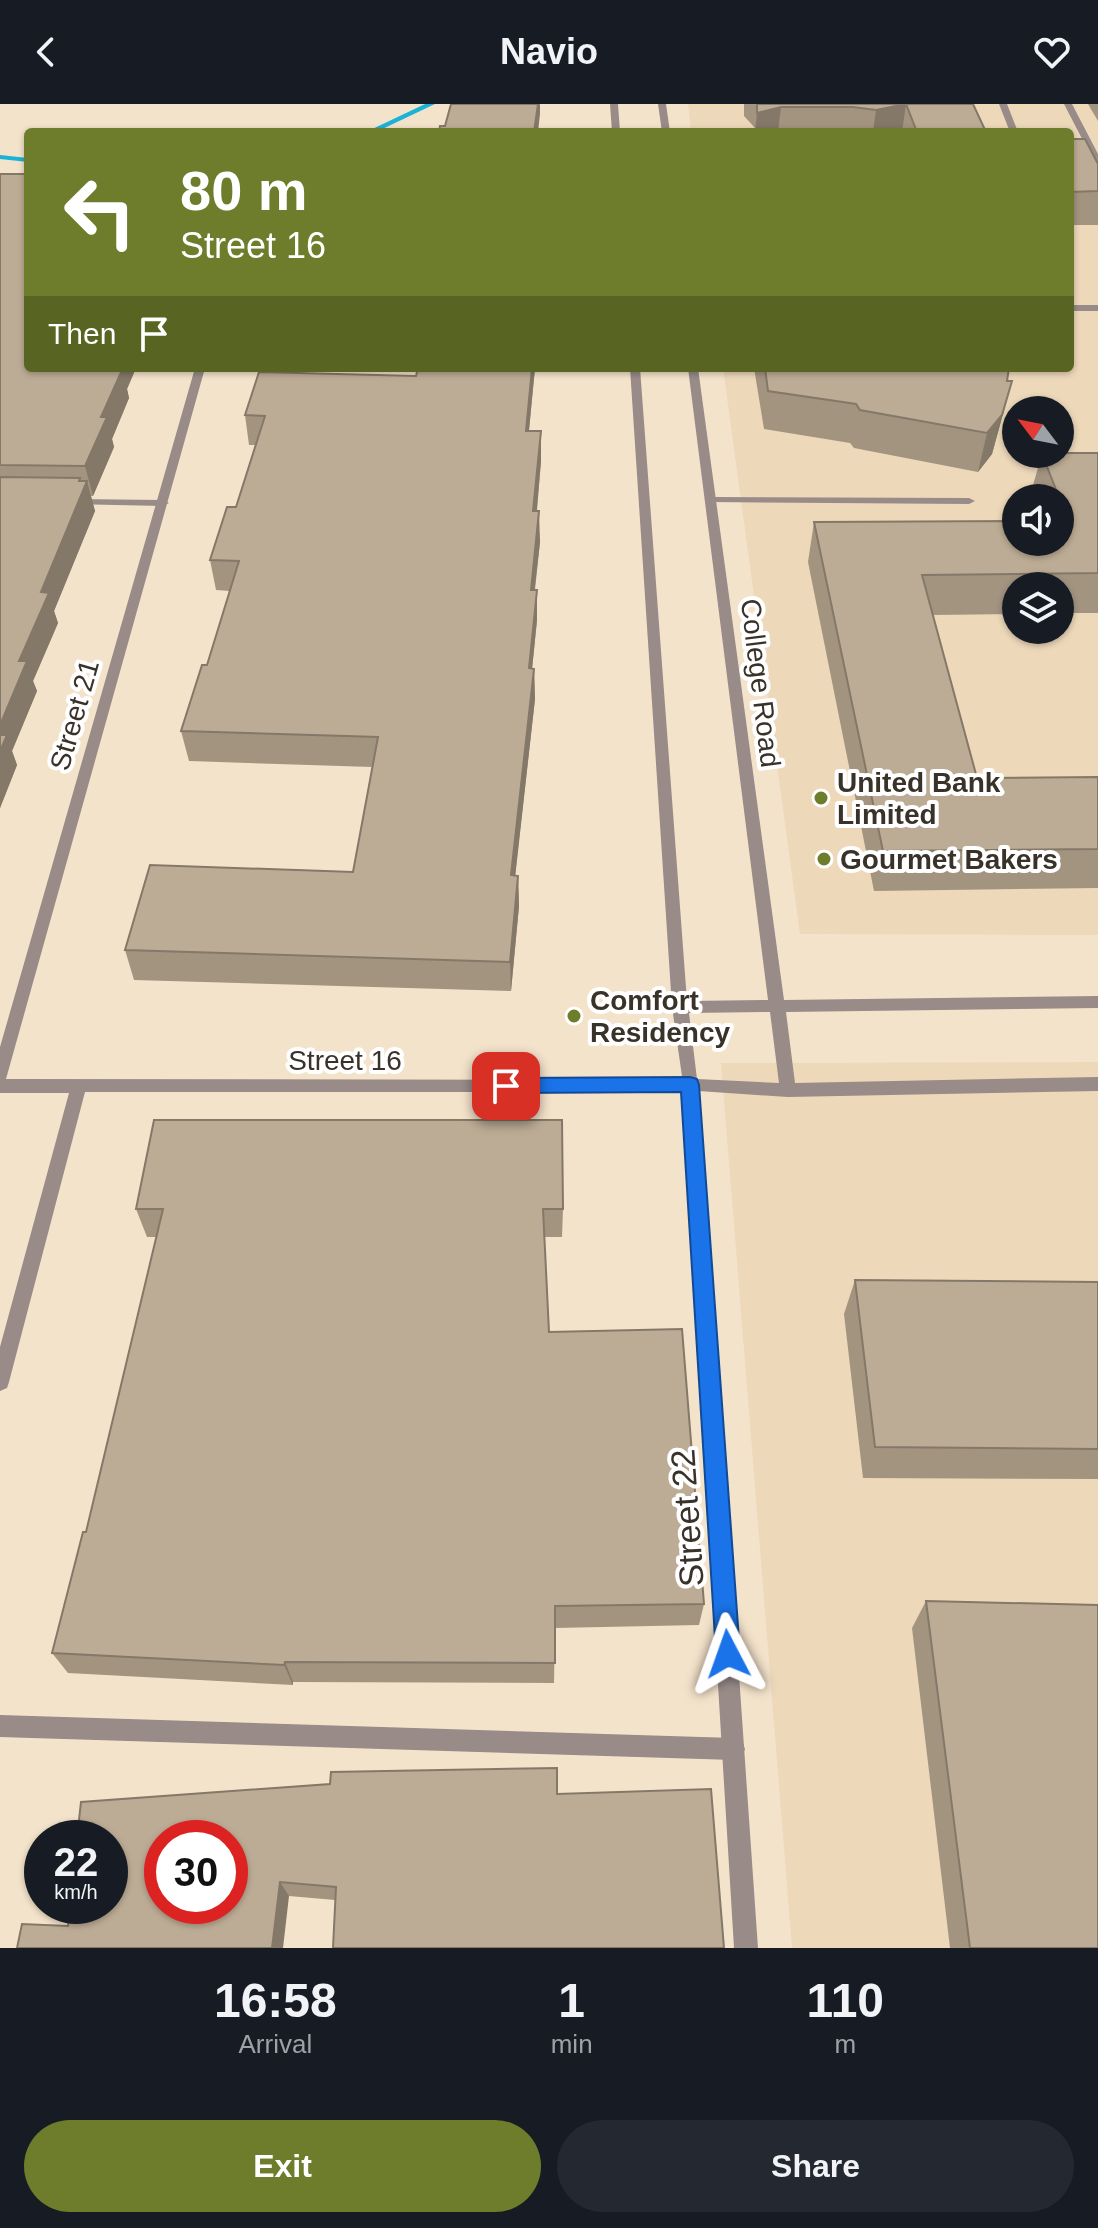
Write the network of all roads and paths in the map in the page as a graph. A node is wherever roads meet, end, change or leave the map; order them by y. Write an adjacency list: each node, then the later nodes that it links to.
1 (614, 104): 5 (street)
2 (662, 104): 6 (street)
3 (1003, 104): 7 (street)
4 (1068, 104): 9 (street)
5 (616, 128)
6 (665, 128)
7 (1012, 128)
8 (1081, 150): 9 (street)
9 (1092, 150): 10 (street)
10 (1098, 162)
11 (1074, 308): 12 (street)
12 (1098, 308)
13 (199, 372): 19 (street, Street 21)
14 (635, 372): 22 (street)
15 (694, 372): 16 (street, College Road)
16 (712, 500): 17 (street); 21 (street, College Road)
17 (969, 501)
18 (59, 502): 19 (street)
19 (163, 503): 23 (street, Street 21)
20 (1098, 1002): 21 (street)
21 (776, 1005): 22 (street); 28 (street, College Road)
22 (680, 1007): 25 (street)
23 (0, 1076)
24 (1098, 1084): 28 (street)
25 (690, 1085): 27 (street, Street 16); 28 (street); 31 (street, Street 22)
26 (0, 1086): 27 (street, Street 16)
27 (78, 1088): 29 (street)
28 (788, 1090)
29 (0, 1382)
30 (0, 1726): 31 (street)
31 (734, 1749): 32 (street, Street 22)
32 (746, 1948)

